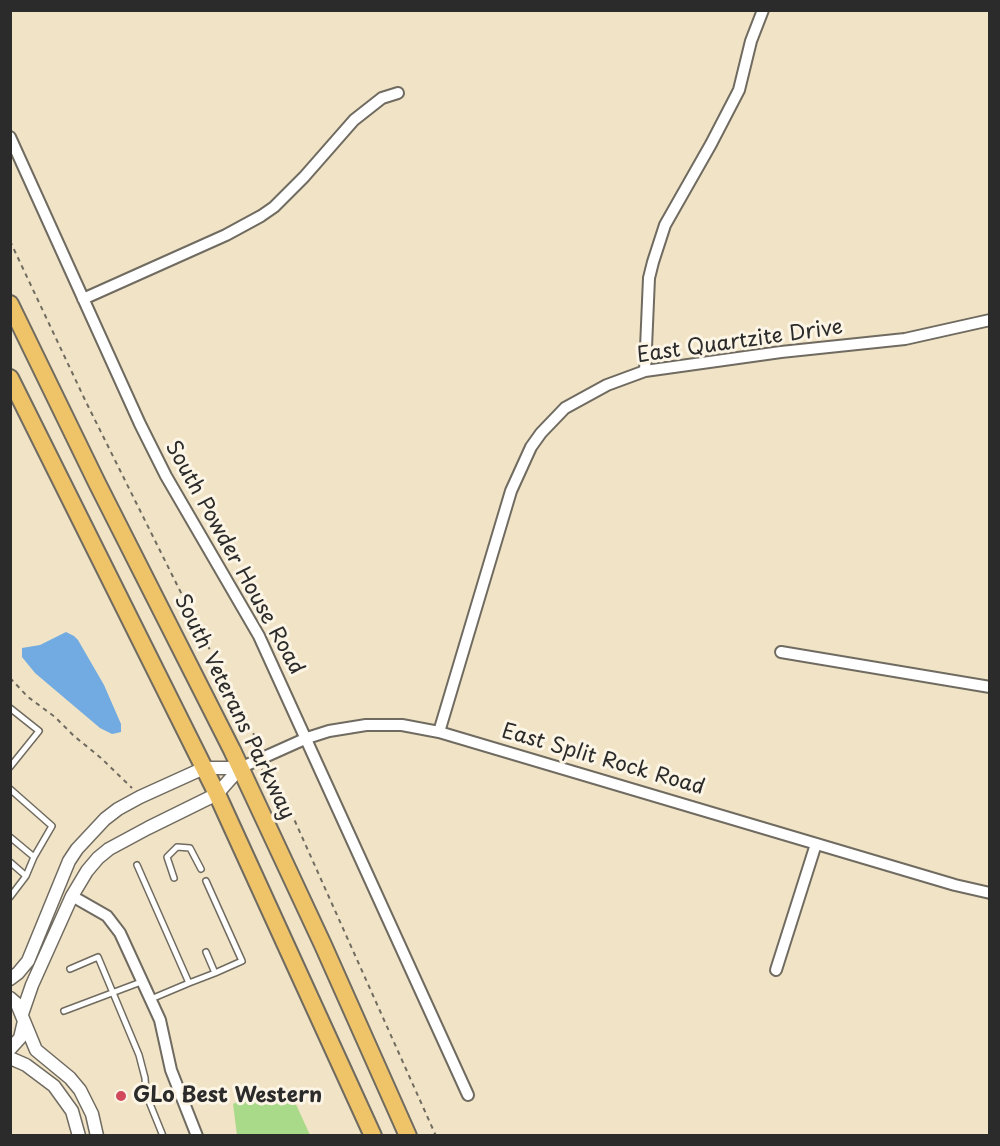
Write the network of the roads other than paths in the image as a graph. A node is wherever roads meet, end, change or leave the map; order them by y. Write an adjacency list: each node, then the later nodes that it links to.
1 (763, 10): 7 (street)
2 (398, 93): 4 (street)
3 (10, 137): 4 (street, South Powder House Road)
4 (83, 299): 13 (street, South Powder House Road)
5 (10, 304): 16 (highway, South Veterans Parkway)
6 (990, 320): 7 (street, East Quartzite Drive)
7 (645, 371): 12 (street, East Quartzite Drive)
8 (10, 378): 15 (highway)
9 (781, 652): 10 (street)
10 (990, 687)
11 (10, 708): 14 (lane)
12 (439, 732): 13 (street, East Split Rock Road); 20 (street, East Split Rock Road)
13 (307, 738): 16 (street, East Split Rock Road); 45 (street, South Powder House Road)
14 (10, 767)
15 (204, 768): 16 (street); 18 (highway); 35 (street)
16 (240, 768): 18 (street, East Split Rock Road); 51 (highway, South Veterans Parkway)
17 (10, 789): 21 (lane)
18 (217, 794): 29 (street); 50 (highway)
19 (10, 837): 21 (lane)
20 (816, 844): 28 (street, East Split Rock Road); 33 (street)
21 (34, 857): 25 (lane)
22 (10, 862): 25 (lane)
23 (137, 865): 37 (lane)
24 (201, 869): 26 (lane)
25 (26, 876): 30 (lane)
26 (174, 878)
27 (206, 881): 34 (lane)
28 (990, 893)
29 (72, 896): 36 (street); 42 (street)
30 (10, 897)
31 (206, 952): 34 (lane)
32 (70, 969): 38 (lane)
33 (776, 970)
34 (215, 973): 37 (lane)
35 (10, 979)
36 (143, 981): 38 (lane); 40 (street)
37 (189, 983): 40 (lane)
38 (113, 993): 41 (lane); 48 (lane)
39 (10, 998): 42 (street)
40 (151, 999): 49 (street)
41 (64, 1011)
42 (23, 1018): 43 (street); 47 (street)
43 (10, 1049)
44 (10, 1058): 46 (street)
45 (468, 1095)
46 (79, 1136)
47 (97, 1136)
48 (163, 1136)
49 (197, 1136)
50 (373, 1136)
51 (408, 1136)

